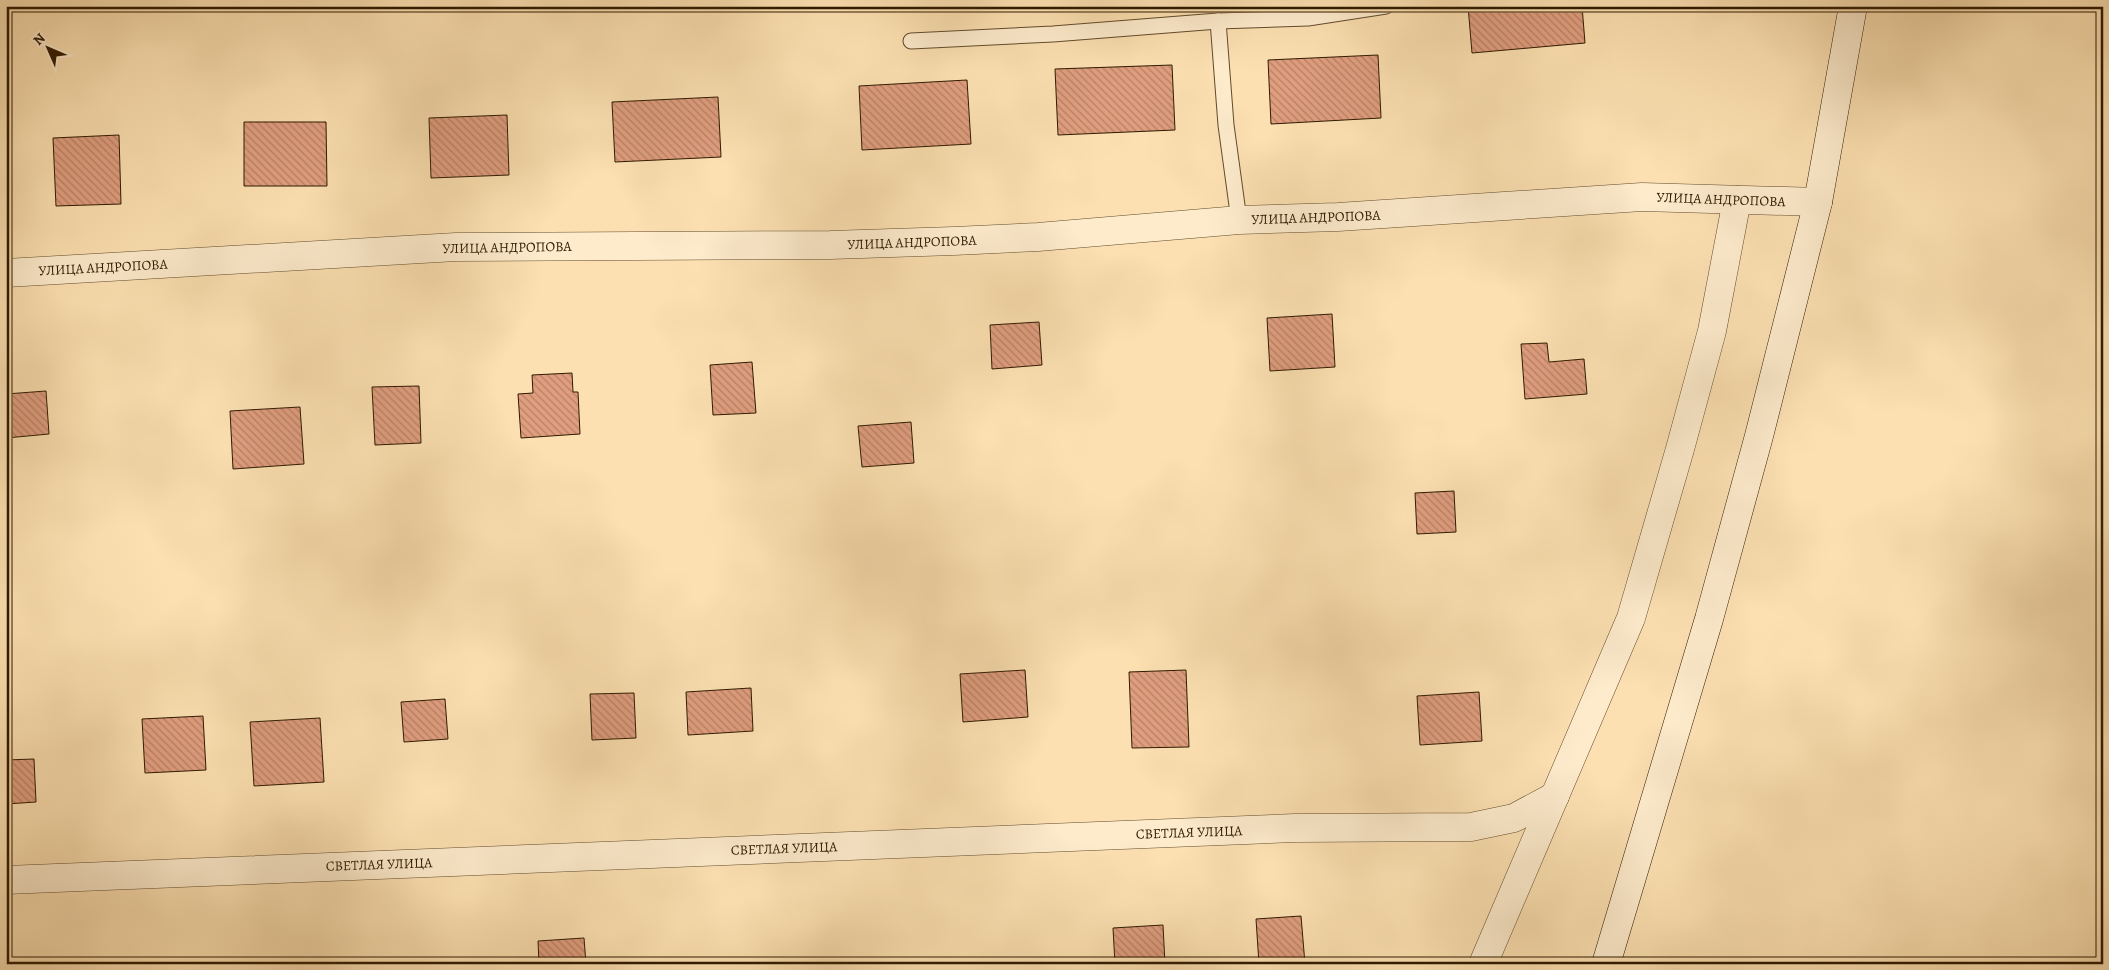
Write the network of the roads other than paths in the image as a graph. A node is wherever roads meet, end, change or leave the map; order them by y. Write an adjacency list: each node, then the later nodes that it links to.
1 (1386, 6): 3 (lane)
2 (1853, 6): 7 (street)
3 (1370, 7): 4 (lane)
4 (1218, 21): 5 (lane); 8 (lane)
5 (911, 41)
6 (1737, 200): 7 (street, УЛИЦА АНДРОПОВА); 8 (street, УЛИЦА АНДРОПОВА); 10 (street)
7 (1818, 202): 13 (street)
8 (1239, 220): 9 (street, УЛИЦА АНДРОПОВА)
9 (6, 273)
10 (1555, 796): 11 (street, СВЕТЛАЯ УЛИЦА); 12 (street)
11 (6, 880)
12 (1483, 964)
13 (1606, 964)

